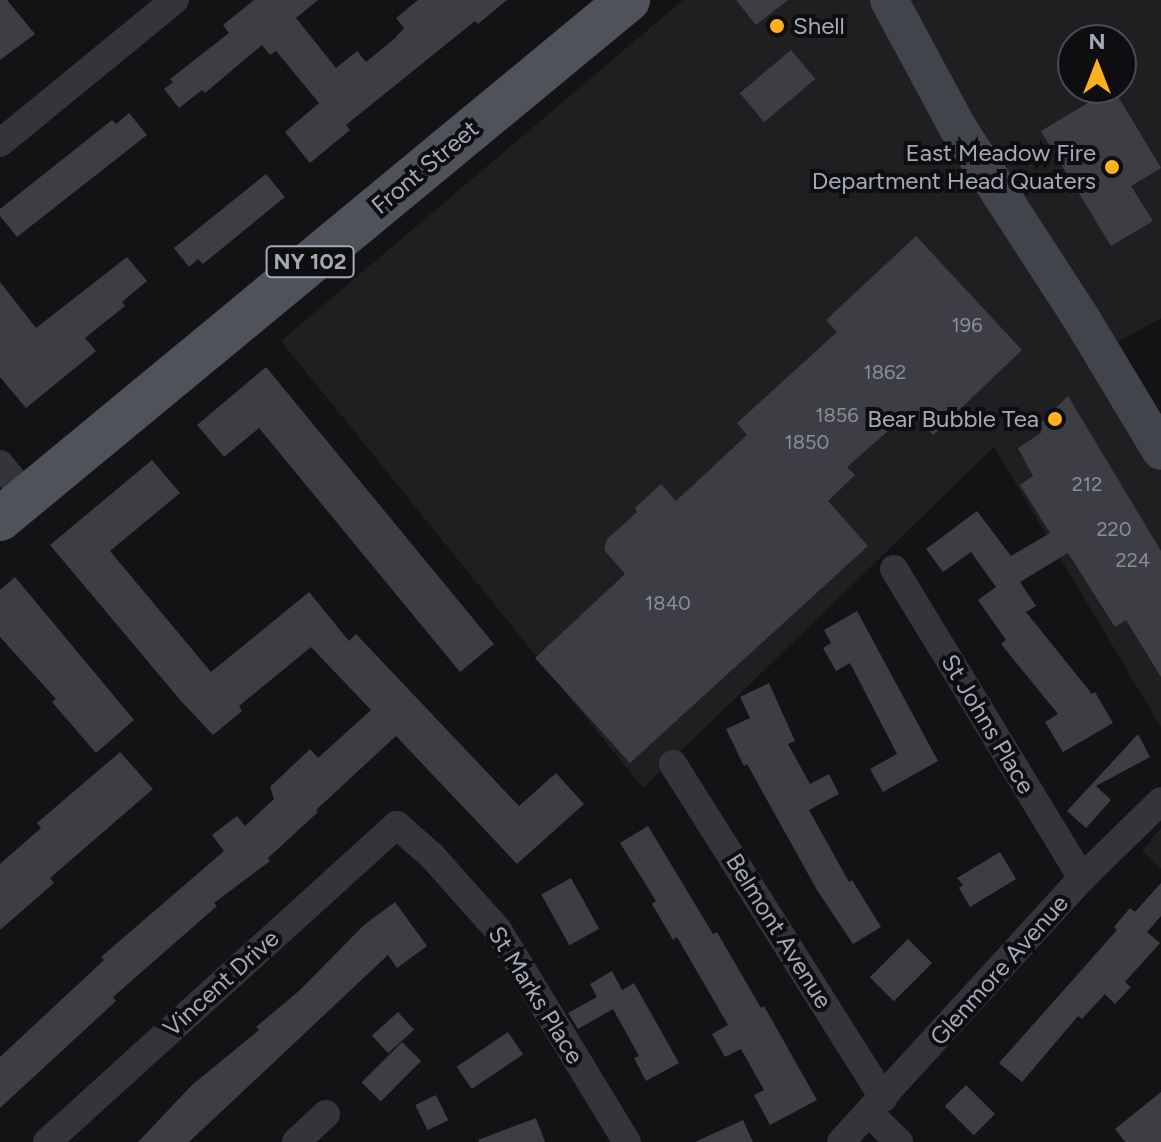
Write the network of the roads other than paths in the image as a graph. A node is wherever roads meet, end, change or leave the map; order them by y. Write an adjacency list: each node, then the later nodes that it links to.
1 (175, 0): 4 (street)
2 (628, 0): 7 (main road, Front Street / NY 102)
3 (889, 0): 5 (street)
4 (0, 143)
5 (1161, 451)
6 (0, 464): 7 (street)
7 (14, 508)
8 (894, 569): 12 (street, St Johns Place)
9 (673, 764): 13 (street, Belmont Avenue)
10 (1161, 801): 12 (street, Glenmore Avenue)
11 (397, 825): 15 (street, Vincent Drive); 17 (street, St Marks Place)
12 (1082, 878): 13 (street, Glenmore Avenue)
13 (876, 1106): 18 (street, Glenmore Avenue); 19 (street, Belmont Avenue)
14 (326, 1114): 16 (street)
15 (47, 1142)
16 (296, 1142)
17 (627, 1142)
18 (841, 1142)
19 (899, 1142)

